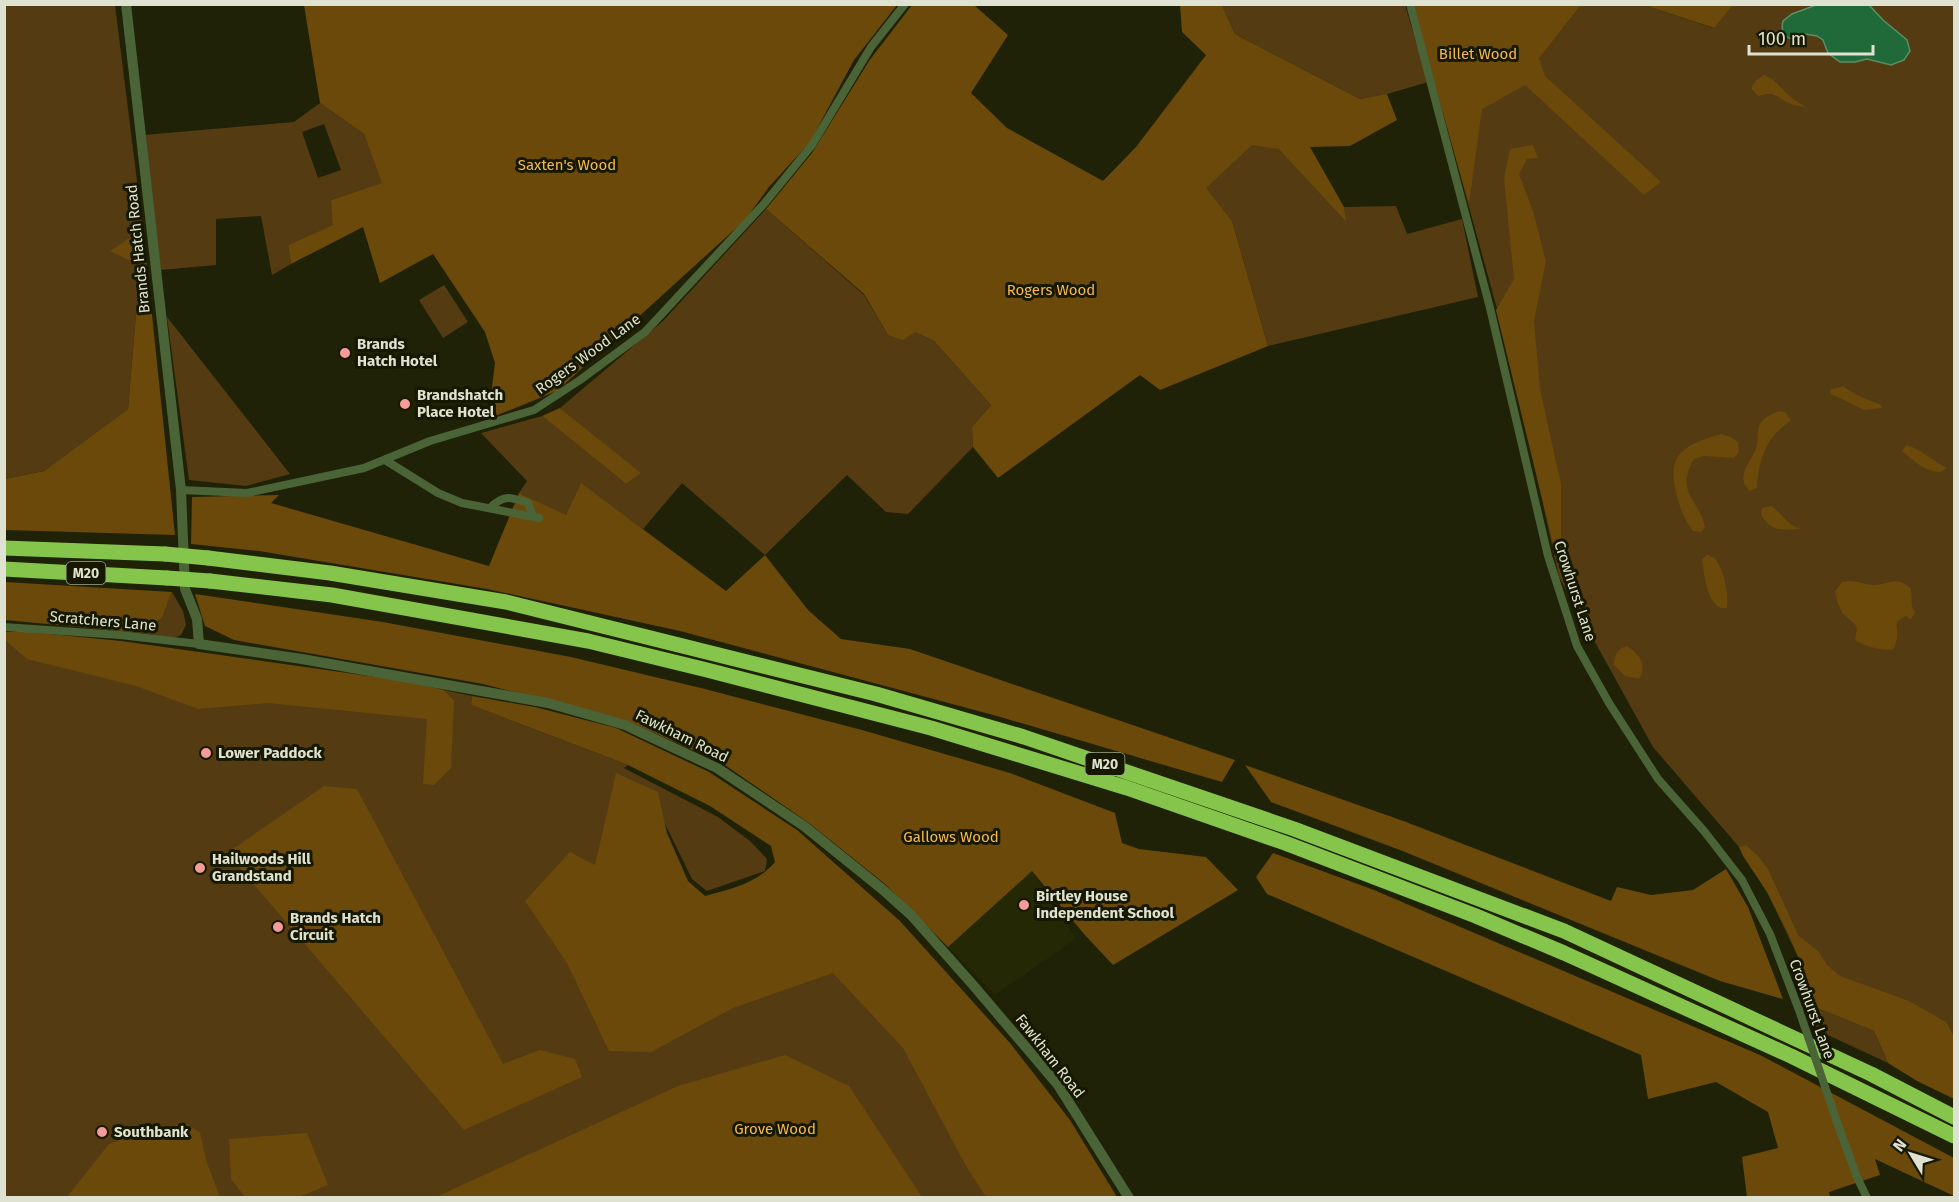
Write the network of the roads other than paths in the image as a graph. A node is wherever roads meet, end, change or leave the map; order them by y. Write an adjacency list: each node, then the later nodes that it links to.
1 (126, 4): 7 (street, Brands Hatch Road)
2 (905, 4): 4 (street, Rogers Wood Lane)
3 (1410, 4): 16 (street, Crowhurst Lane, bridge)
4 (407, 452): 5 (street, Rogers Wood Lane); 6 (street)
5 (385, 460): 6 (street); 7 (street, Rogers Wood Lane)
6 (402, 471): 8 (street)
7 (181, 490): 12 (street)
8 (490, 508): 8 (street)
9 (4, 548): 13 (highway, M20, bridge)
10 (4, 569): 14 (highway, M20, bridge)
11 (4, 627): 12 (street, Scratchers Lane)
12 (199, 644): 15 (street, Fawkham Road)
13 (1954, 1117)
14 (1954, 1136)
15 (1130, 1197)
16 (1866, 1197)

